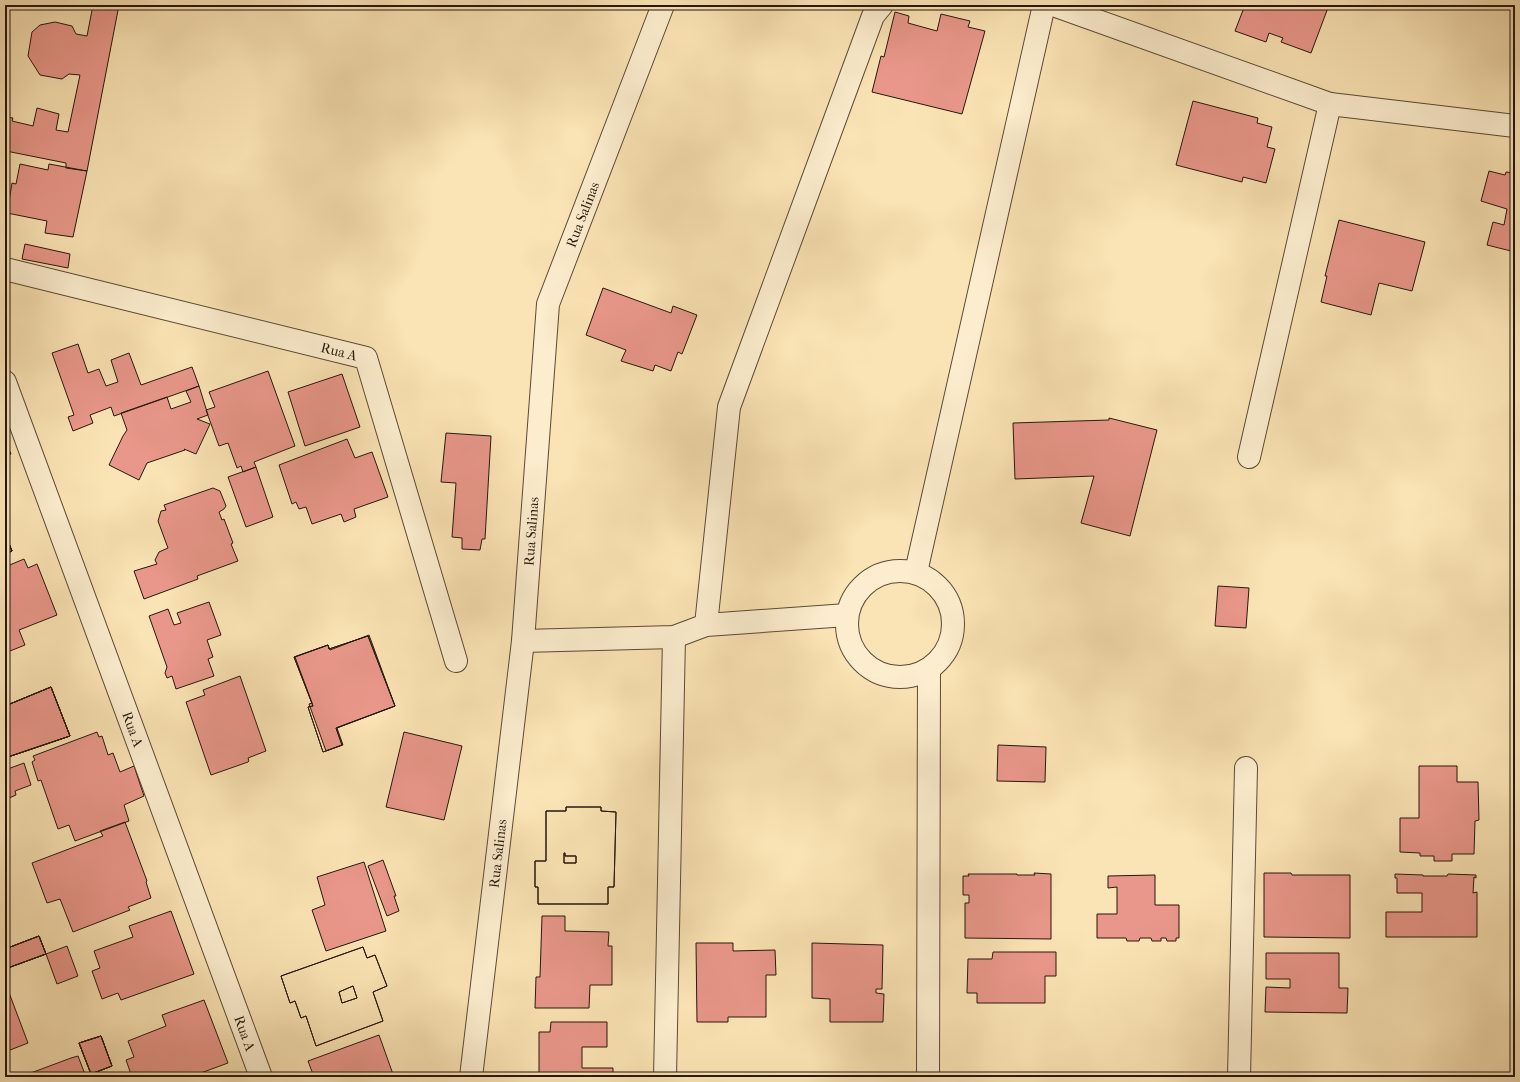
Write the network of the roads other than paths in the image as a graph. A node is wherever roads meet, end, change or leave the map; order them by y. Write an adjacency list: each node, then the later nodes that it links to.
1 (663, 5): 14 (street, Rua Salinas)
2 (882, 5): 12 (street)
3 (1044, 5): 10 (street)
4 (1053, 5): 5 (street)
5 (1330, 104): 6 (street); 9 (street)
6 (1515, 126)
7 (5, 269): 15 (street, Rua A)
8 (5, 382): 18 (street, Rua A)
9 (1248, 457)
10 (916, 572): 11 (street); 16 (street)
11 (847, 615): 12 (street); 16 (street)
12 (706, 625): 13 (street)
13 (674, 637): 14 (street); 20 (street)
14 (523, 641): 19 (street, Rua Salinas)
15 (456, 661)
16 (929, 670): 21 (street)
17 (1246, 768): 22 (street)
18 (261, 1077)
19 (471, 1077)
20 (665, 1077)
21 (928, 1077)
22 (1239, 1077)

